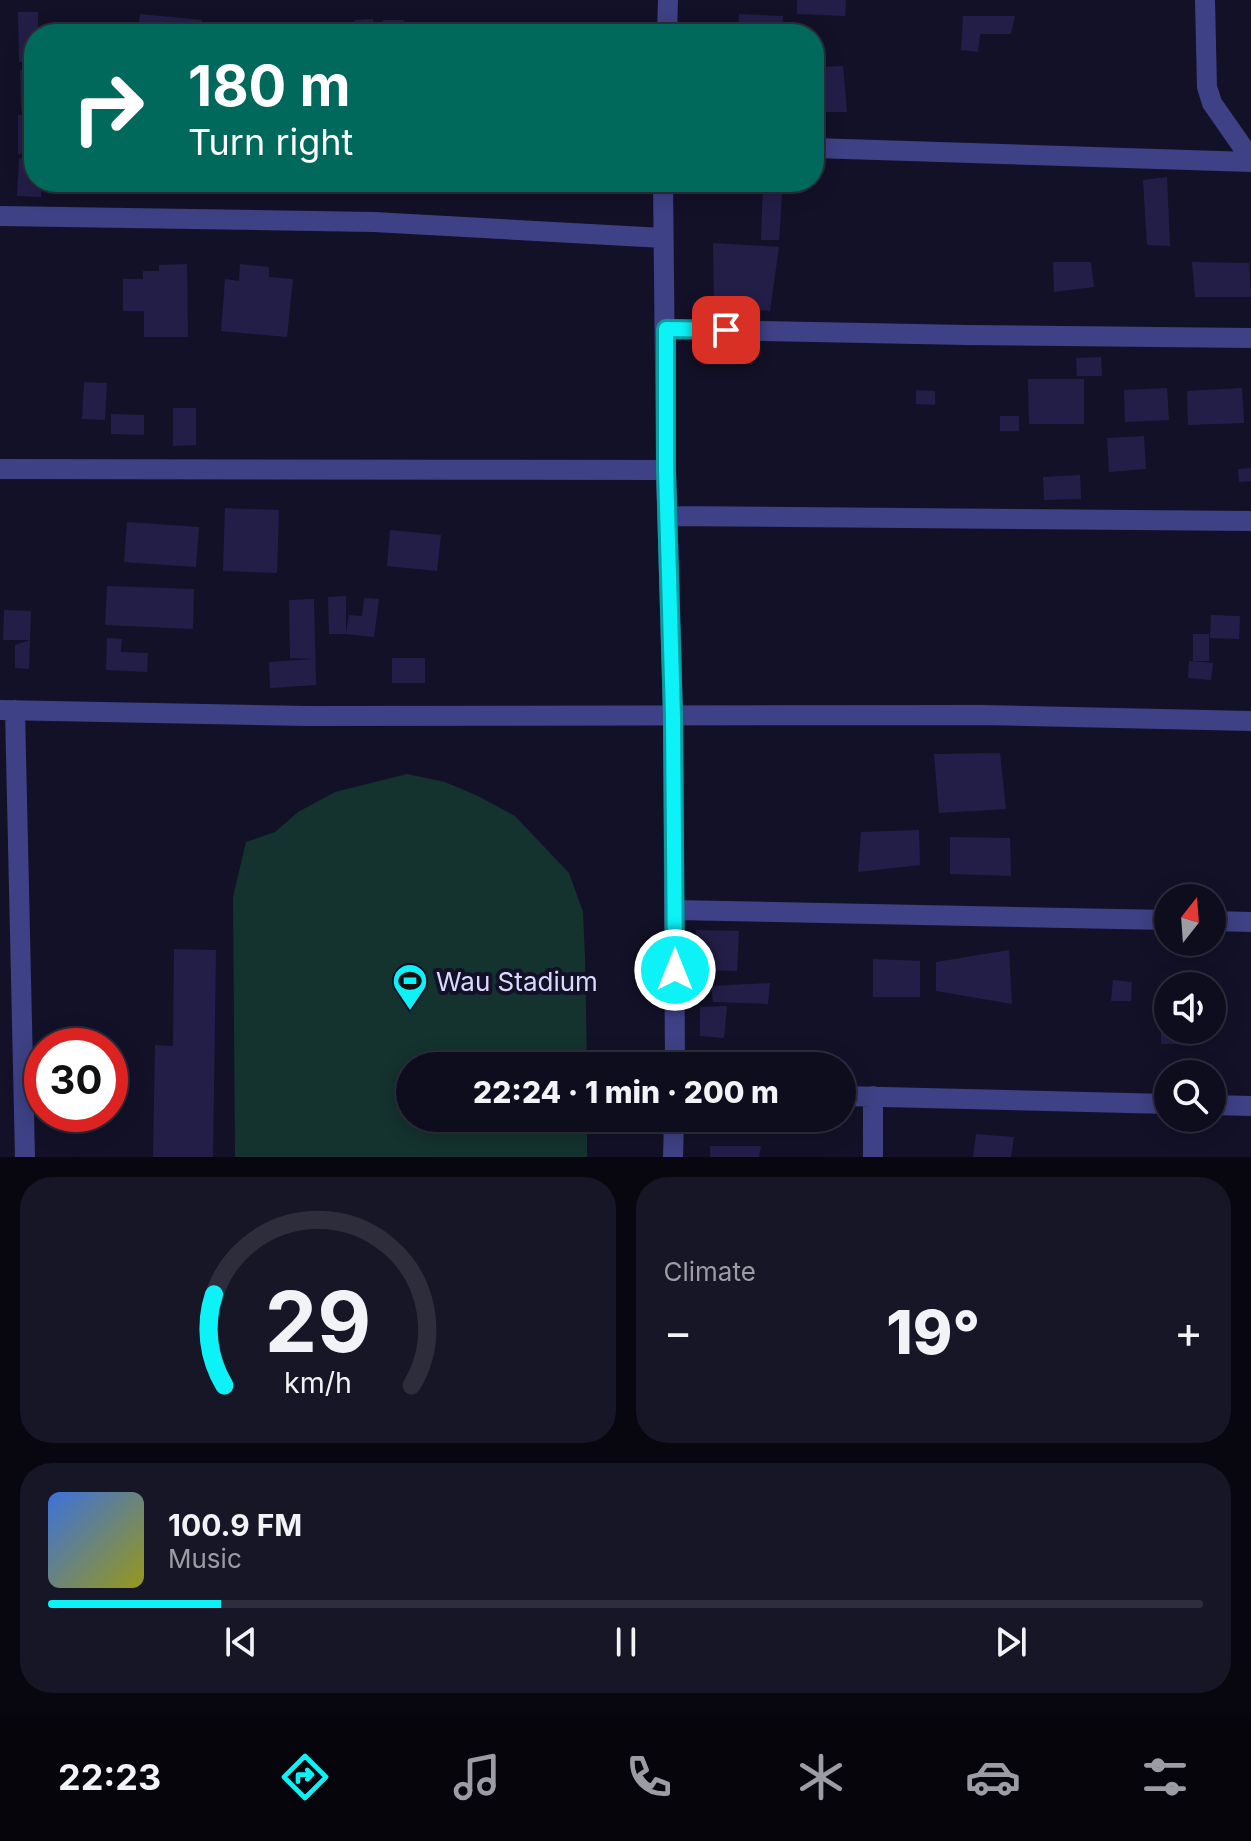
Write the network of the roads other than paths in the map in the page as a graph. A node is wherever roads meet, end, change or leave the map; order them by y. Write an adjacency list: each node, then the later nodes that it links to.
1 (668, 0): 3 (street)
2 (1205, 0): 5 (street)
3 (667, 24)
4 (824, 148): 5 (street)
5 (1251, 160)
6 (663, 192): 8 (street)
7 (0, 216): 8 (street)
8 (663, 238): 9 (street)
9 (666, 329): 10 (street); 12 (street)
10 (1251, 338)
11 (0, 469): 12 (street)
12 (666, 470): 13 (street)
13 (667, 516): 14 (street); 16 (street)
14 (1251, 521)
15 (7, 710): 16 (street); 29 (street)
16 (673, 716): 17 (street); 18 (street)
17 (1251, 721)
18 (675, 910): 19 (street); 22 (street)
19 (1154, 920)
20 (1226, 921): 21 (street)
21 (1251, 922)
22 (675, 1052)
23 (856, 1096): 24 (street)
24 (873, 1096): 25 (street); 31 (street)
25 (1154, 1104)
26 (1226, 1105): 27 (street)
27 (1251, 1106)
28 (674, 1132): 30 (street)
29 (25, 1157)
30 (673, 1157)
31 (873, 1157)

